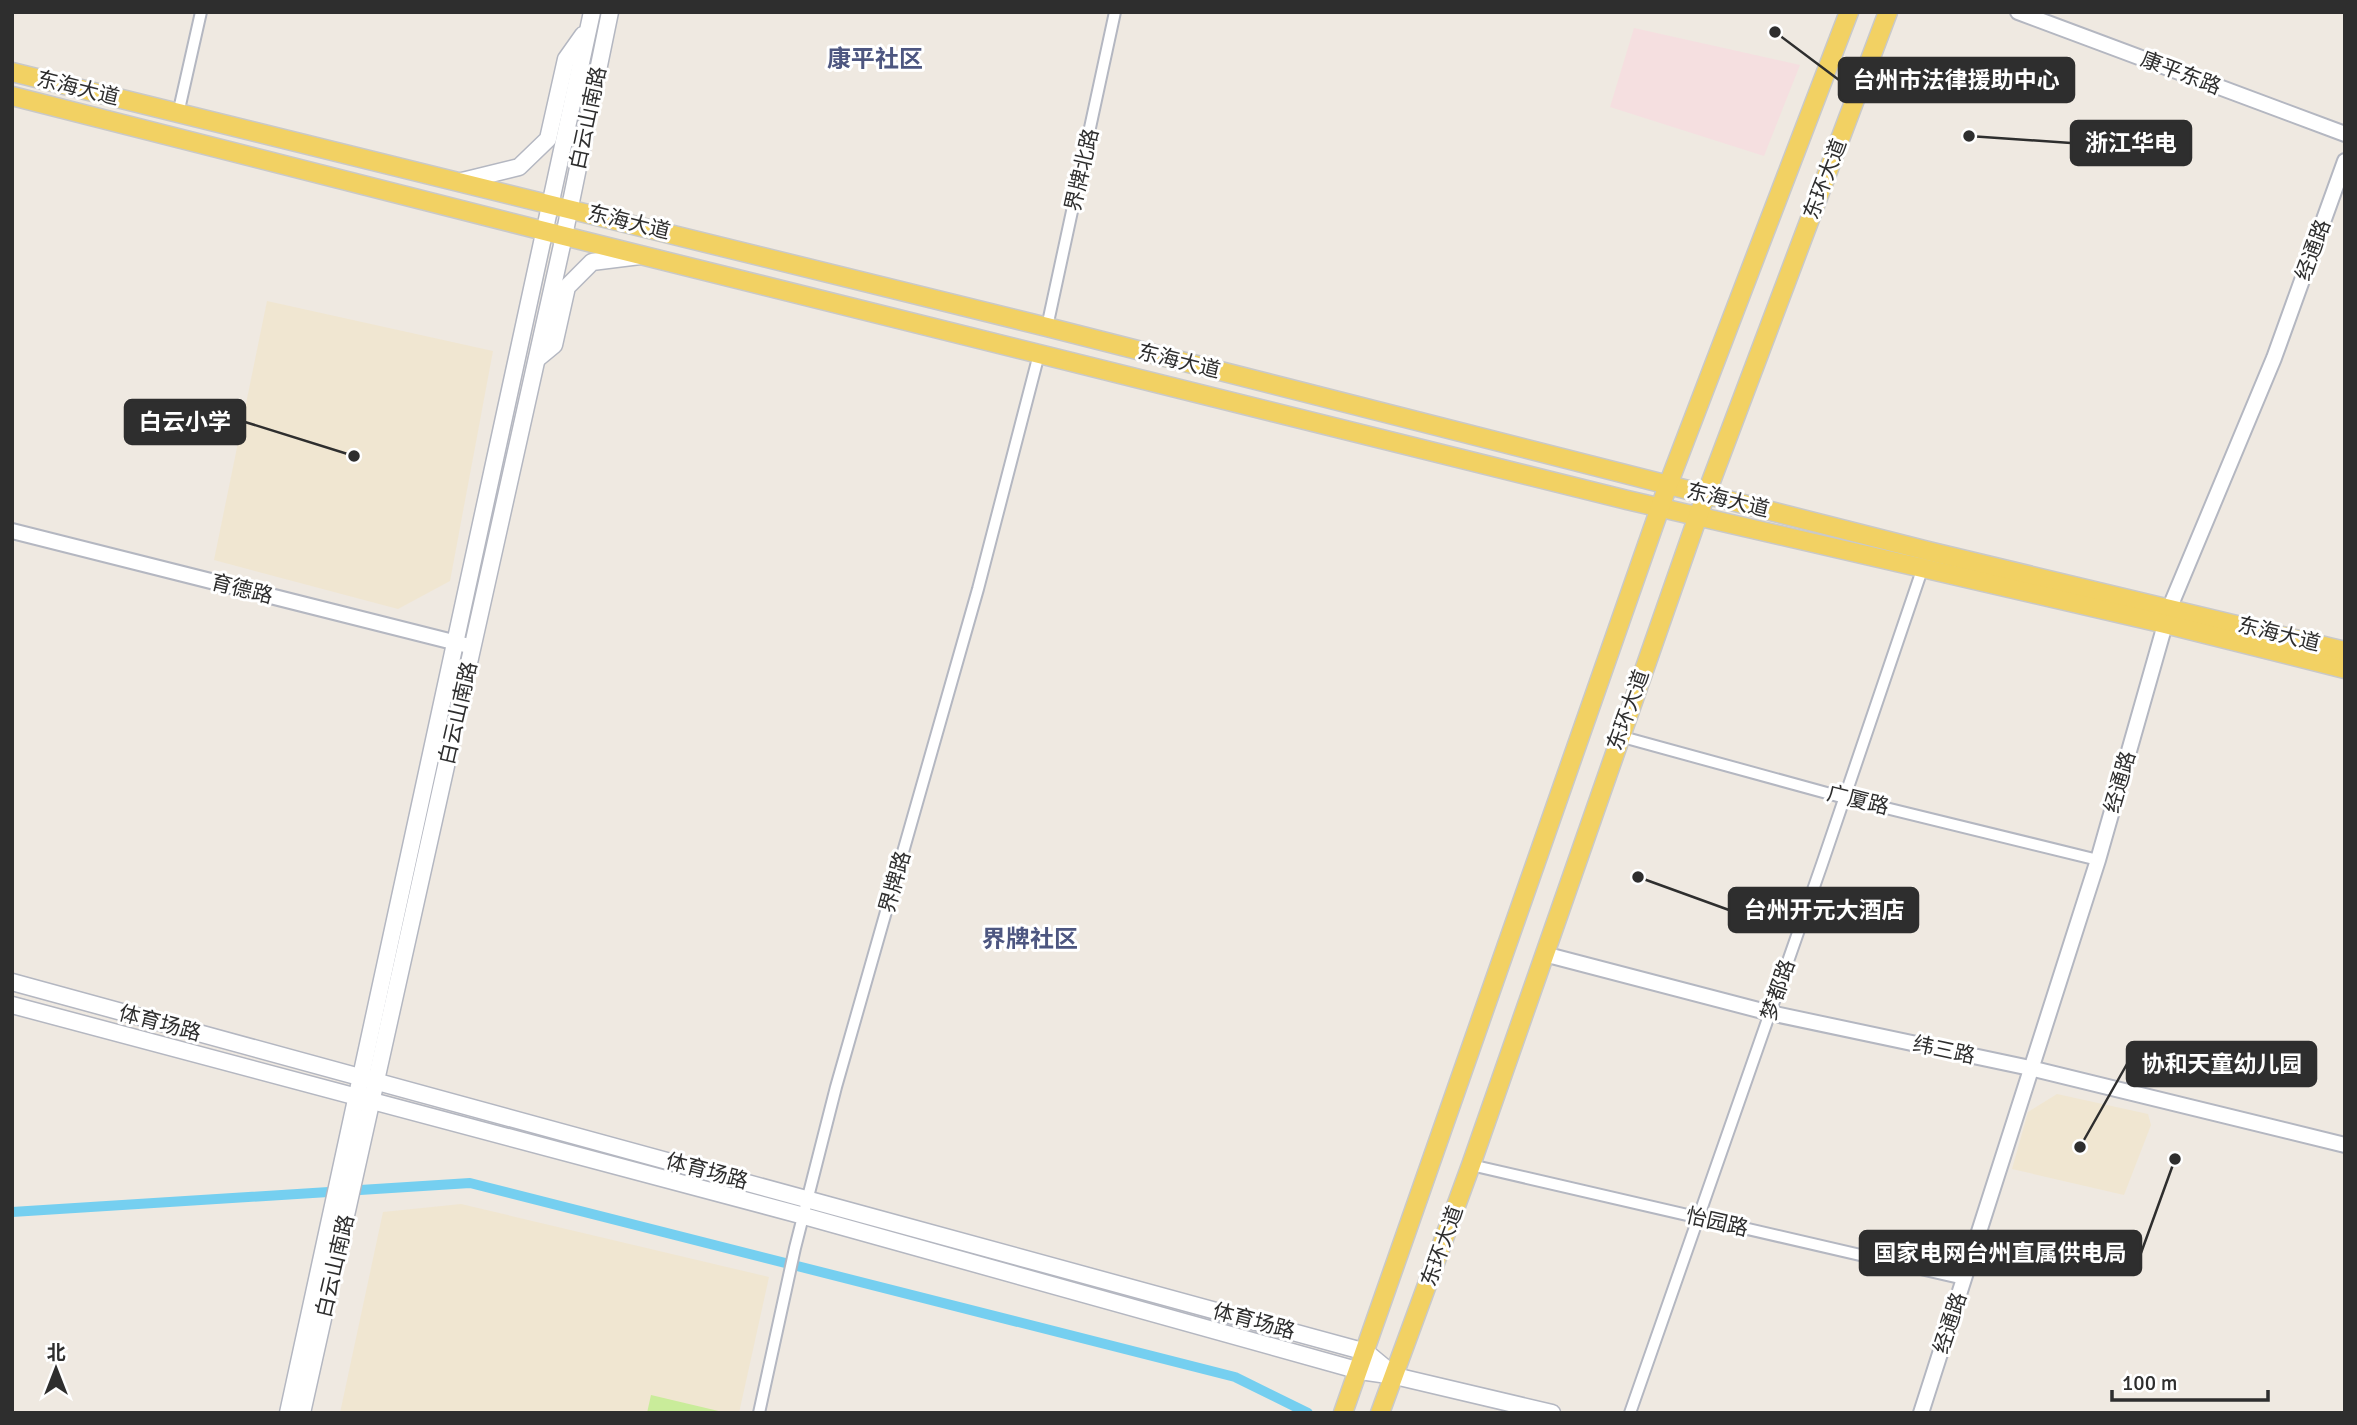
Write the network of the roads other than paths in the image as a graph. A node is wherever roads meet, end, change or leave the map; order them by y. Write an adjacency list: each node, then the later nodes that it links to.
1 (201, 12): 10 (street)
2 (610, 12): 15 (main road, 白云山南路)
3 (1115, 12): 19 (street, 界牌北路)
4 (1849, 12): 22 (main road, 东环大道)
5 (1888, 12): 23 (main road, 东环大道)
6 (2018, 12): 11 (street, 康平东路)
7 (590, 20): 13 (main road); 14 (main road, 白云山南路)
8 (12, 72): 10 (main road, 东海大道)
9 (12, 96): 16 (main road, 东海大道)
10 (178, 114): 13 (main road, 东海大道)
11 (2345, 134)
12 (2345, 161): 28 (street, 经通路)
13 (458, 182): 14 (main road, 东海大道)
14 (551, 203): 15 (main road, 东海大道); 16 (main road, 白云山南路)
15 (570, 208): 17 (main road, 白云山南路); 19 (main road, 东海大道)
16 (545, 231): 17 (main road, 东海大道); 29 (main road, 白云山南路)
17 (564, 236): 18 (main road, 东海大道); 21 (main road, 白云山南路)
18 (645, 255): 20 (main road, 东海大道); 21 (main road)
19 (1046, 327): 22 (main road, 东海大道)
20 (1040, 354): 24 (main road, 东海大道); 45 (street, 界牌路)
21 (537, 359): 30 (main road, 白云山南路)
22 (1668, 485): 23 (main road, 东海大道); 24 (main road, 东环大道)
23 (1706, 495): 25 (main road, 东环大道); 28 (main road, 东海大道)
24 (1660, 507): 25 (main road, 东海大道); 50 (main road, 东环大道)
25 (1698, 516): 27 (main road, 东海大道); 33 (main road, 东环大道)
26 (12, 531): 29 (street, 育德路)
27 (1923, 567): 28 (main road, 东海大道); 34 (street, 梦都路)
28 (2167, 615): 31 (main road, 东海大道); 32 (main road, 东海大道); 35 (street, 经通路)
29 (456, 643): 30 (street, 育德路); 41 (main road, 白云山南路)
30 (473, 647): 41 (main road, 白云山南路)
31 (2345, 651)
32 (2345, 669)
33 (1619, 736): 34 (street, 广厦路); 36 (main road, 东环大道)
34 (1845, 798): 35 (street, 广厦路); 39 (street, 梦都路)
35 (2098, 860): 40 (street, 经通路)
36 (1544, 954): 39 (street, 纬三路); 44 (main road, 东环大道)
37 (12, 982): 41 (main road, 体育场路)
38 (12, 1005): 42 (main road, 体育场路)
39 (1770, 1013): 40 (street, 纬三路); 48 (street, 梦都路)
40 (2031, 1068): 43 (street, 纬三路); 49 (street, 经通路)
41 (369, 1080): 42 (main road, 白云山南路); 45 (main road, 体育场路)
42 (365, 1099): 46 (main road, 体育场路); 47 (main road, 白云山南路)
43 (2345, 1145)
44 (1471, 1165): 48 (street, 怡园路); 52 (main road, 东环大道)
45 (808, 1198): 46 (street, 界牌路); 50 (main road, 体育场路)
46 (804, 1216): 51 (main road, 体育场路); 56 (street, 界牌路)
47 (339, 1217): 54 (main road, 白云山南路); 55 (main road, 白云山南路)
48 (1698, 1217): 49 (street, 怡园路); 59 (street, 梦都路)
49 (1964, 1279): 60 (street, 经通路)
50 (1366, 1352): 51 (main road, 东环大道); 52 (main road, 体育场路)
51 (1360, 1371): 52 (main road, 体育场路); 53 (main road, 东环大道)
52 (1395, 1376): 57 (main road, 东环大道); 58 (main road, 体育场路)
53 (1344, 1409)
54 (288, 1413)
55 (302, 1413)
56 (759, 1413)
57 (1380, 1413)
58 (1552, 1413)
59 (1630, 1413)
60 (1921, 1413)

